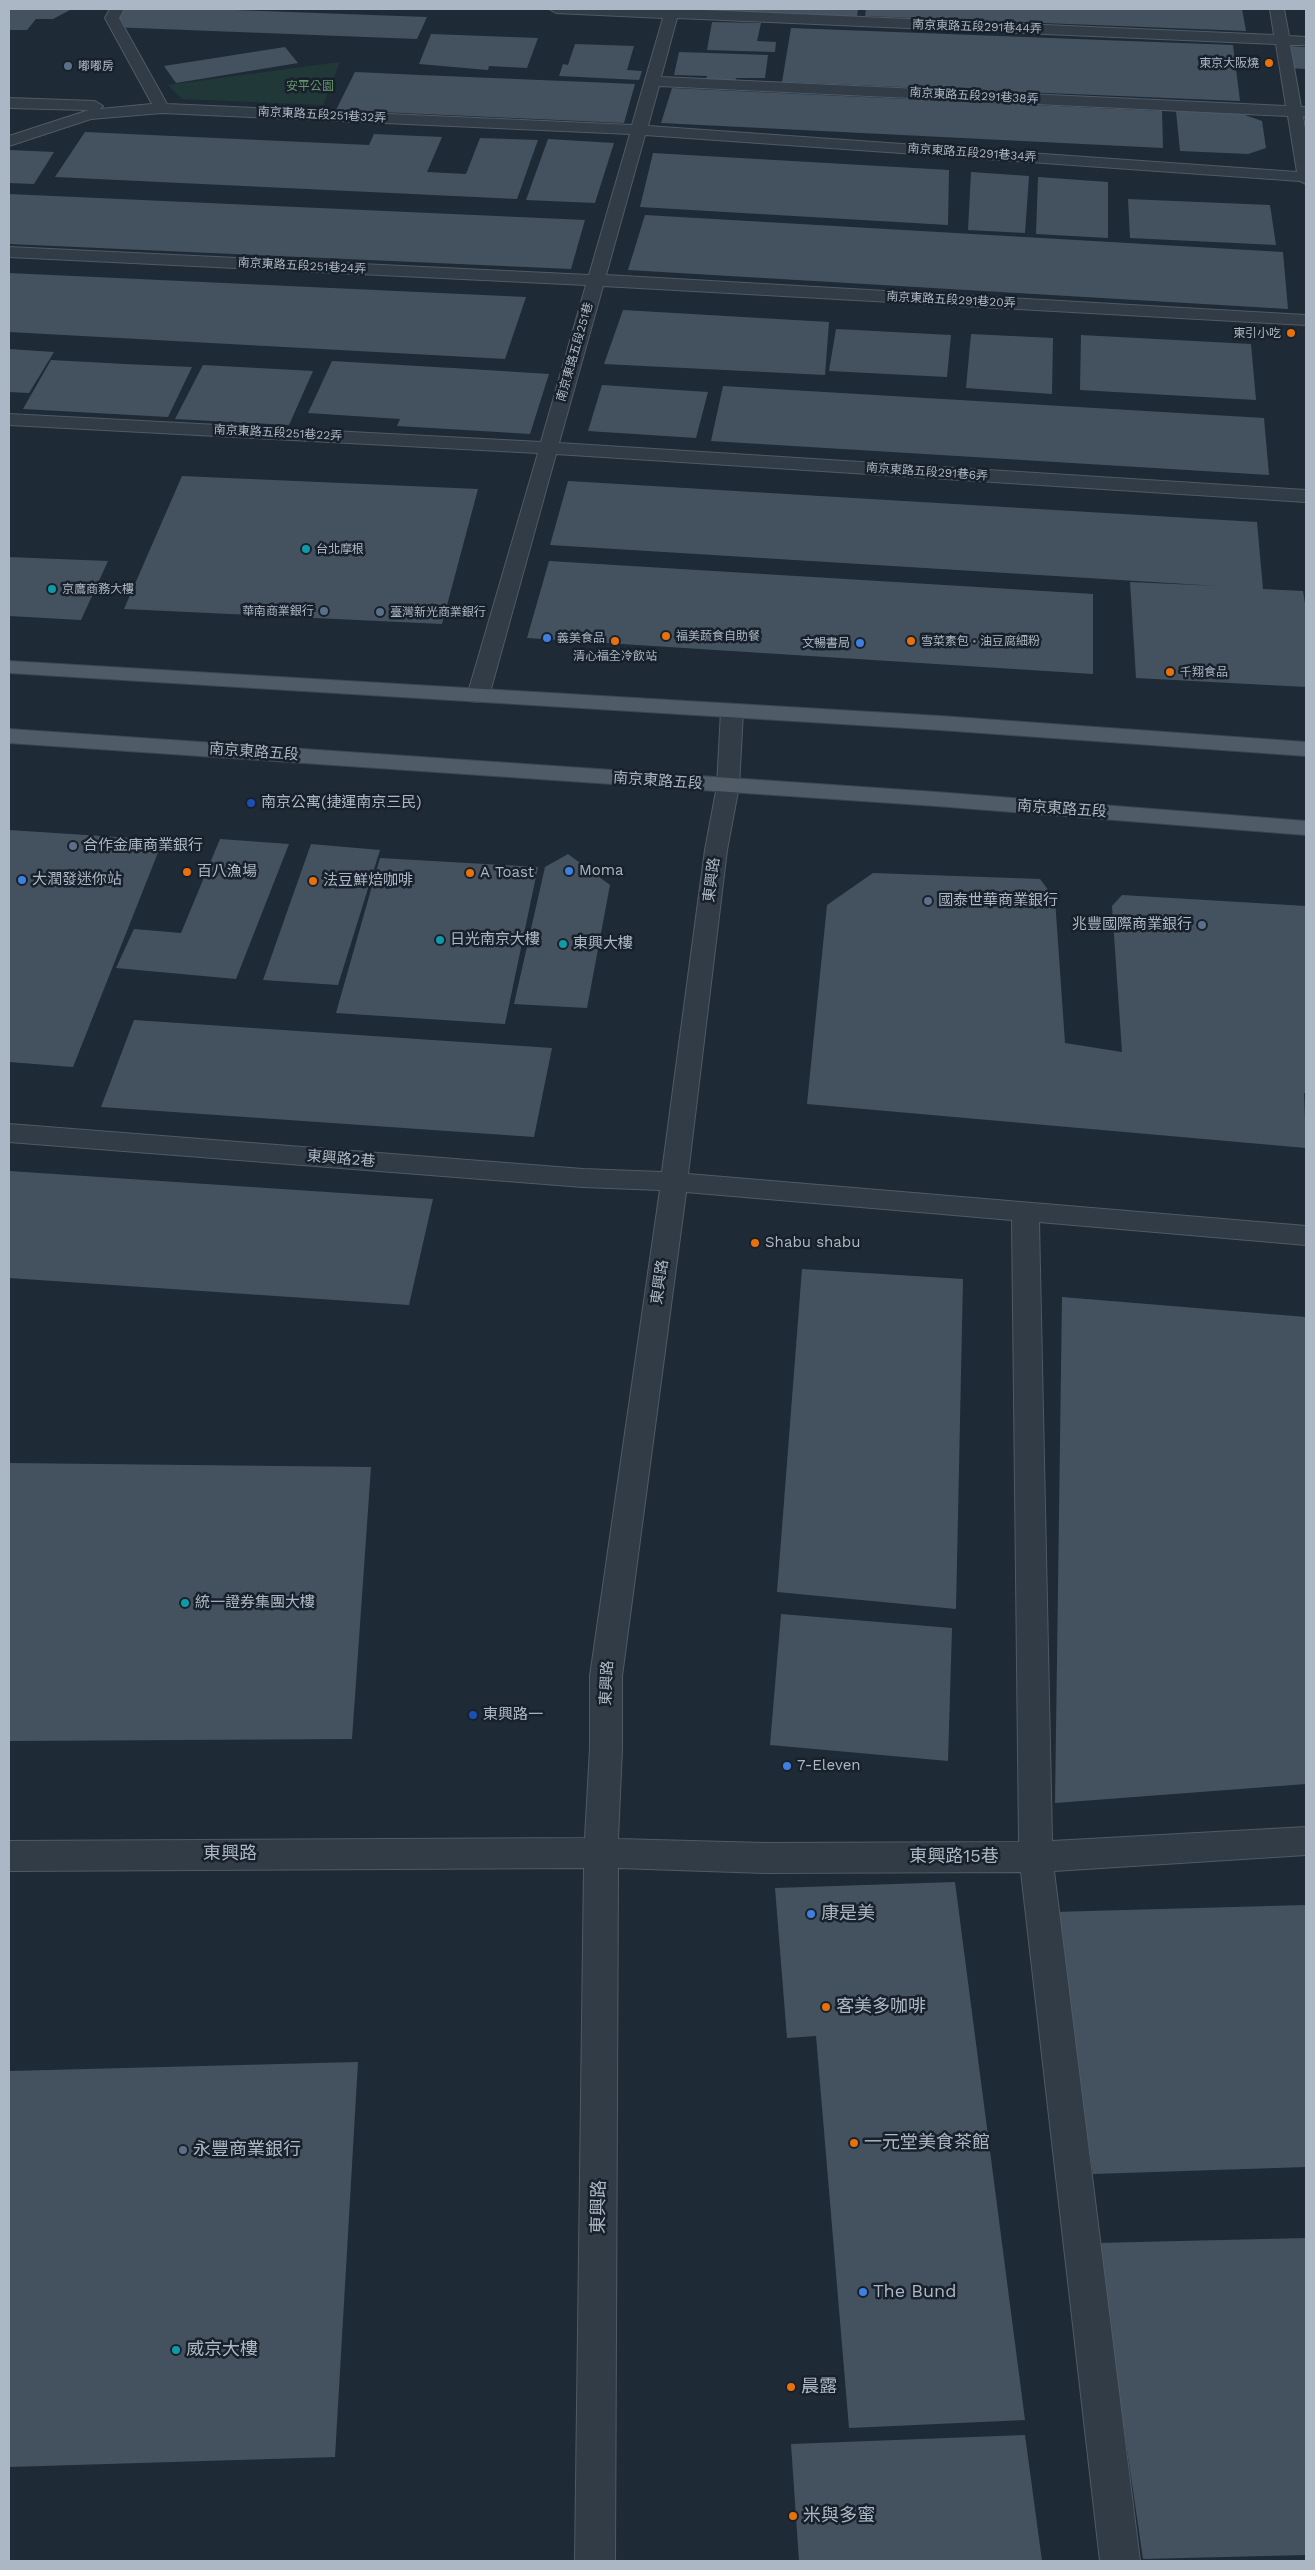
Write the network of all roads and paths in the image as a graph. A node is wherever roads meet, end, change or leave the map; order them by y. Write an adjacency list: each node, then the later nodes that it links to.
1 (118, 9): 9 (street)
2 (556, 9): 4 (street, 南京東路五段291巷44弄)
3 (1277, 9): 5 (street)
4 (672, 11): 5 (street, 南京東路五段291巷44弄); 7 (street, 南京東路五段251巷)
5 (1282, 40): 6 (street, 南京東路五段291巷44弄); 10 (street)
6 (1306, 41)
7 (653, 81): 10 (street, 南京東路五段291巷38弄); 11 (street, 南京東路五段251巷)
8 (9, 103): 9 (street)
9 (162, 108): 11 (street, 南京東路五段251巷32弄); 12 (street, 南京東路五段251巷32弄)
10 (1300, 112): 13 (street)
11 (639, 130): 13 (street, 南京東路五段291巷34弄); 15 (street, 南京東路五段251巷)
12 (9, 141)
13 (1306, 178)
14 (9, 252): 15 (street, 南京東路五段251巷24弄)
15 (596, 280): 16 (street, 南京東路五段291巷20弄); 18 (street, 南京東路五段251巷)
16 (1306, 320)
17 (9, 419): 18 (street, 南京東路五段251巷22弄)
18 (548, 448): 19 (street, 南京東路五段291巷6弄); 21 (street, 南京東路五段251巷)
19 (1306, 496)
20 (9, 667): 21 (main road)
21 (478, 696): 22 (main road)
22 (732, 711): 24 (main road); 25 (street, 東興路)
23 (9, 736): 25 (main road, 南京東路五段)
24 (1306, 749)
25 (728, 786): 26 (main road, 南京東路五段); 28 (street, 東興路)
26 (1306, 828)
27 (9, 1133): 28 (street, 東興路2巷)
28 (674, 1182): 29 (street, 東興路2巷); 32 (street, 東興路)
29 (1025, 1213): 30 (street, 東興路2巷); 34 (street)
30 (1306, 1235)
31 (1306, 1841): 34 (street, 東興路15巷)
32 (601, 1854): 33 (street, 東興路); 34 (street, 東興路15巷); 35 (street, 東興路)
33 (9, 1856)
34 (1036, 1857): 36 (street)
35 (595, 2561)
36 (1120, 2561)

